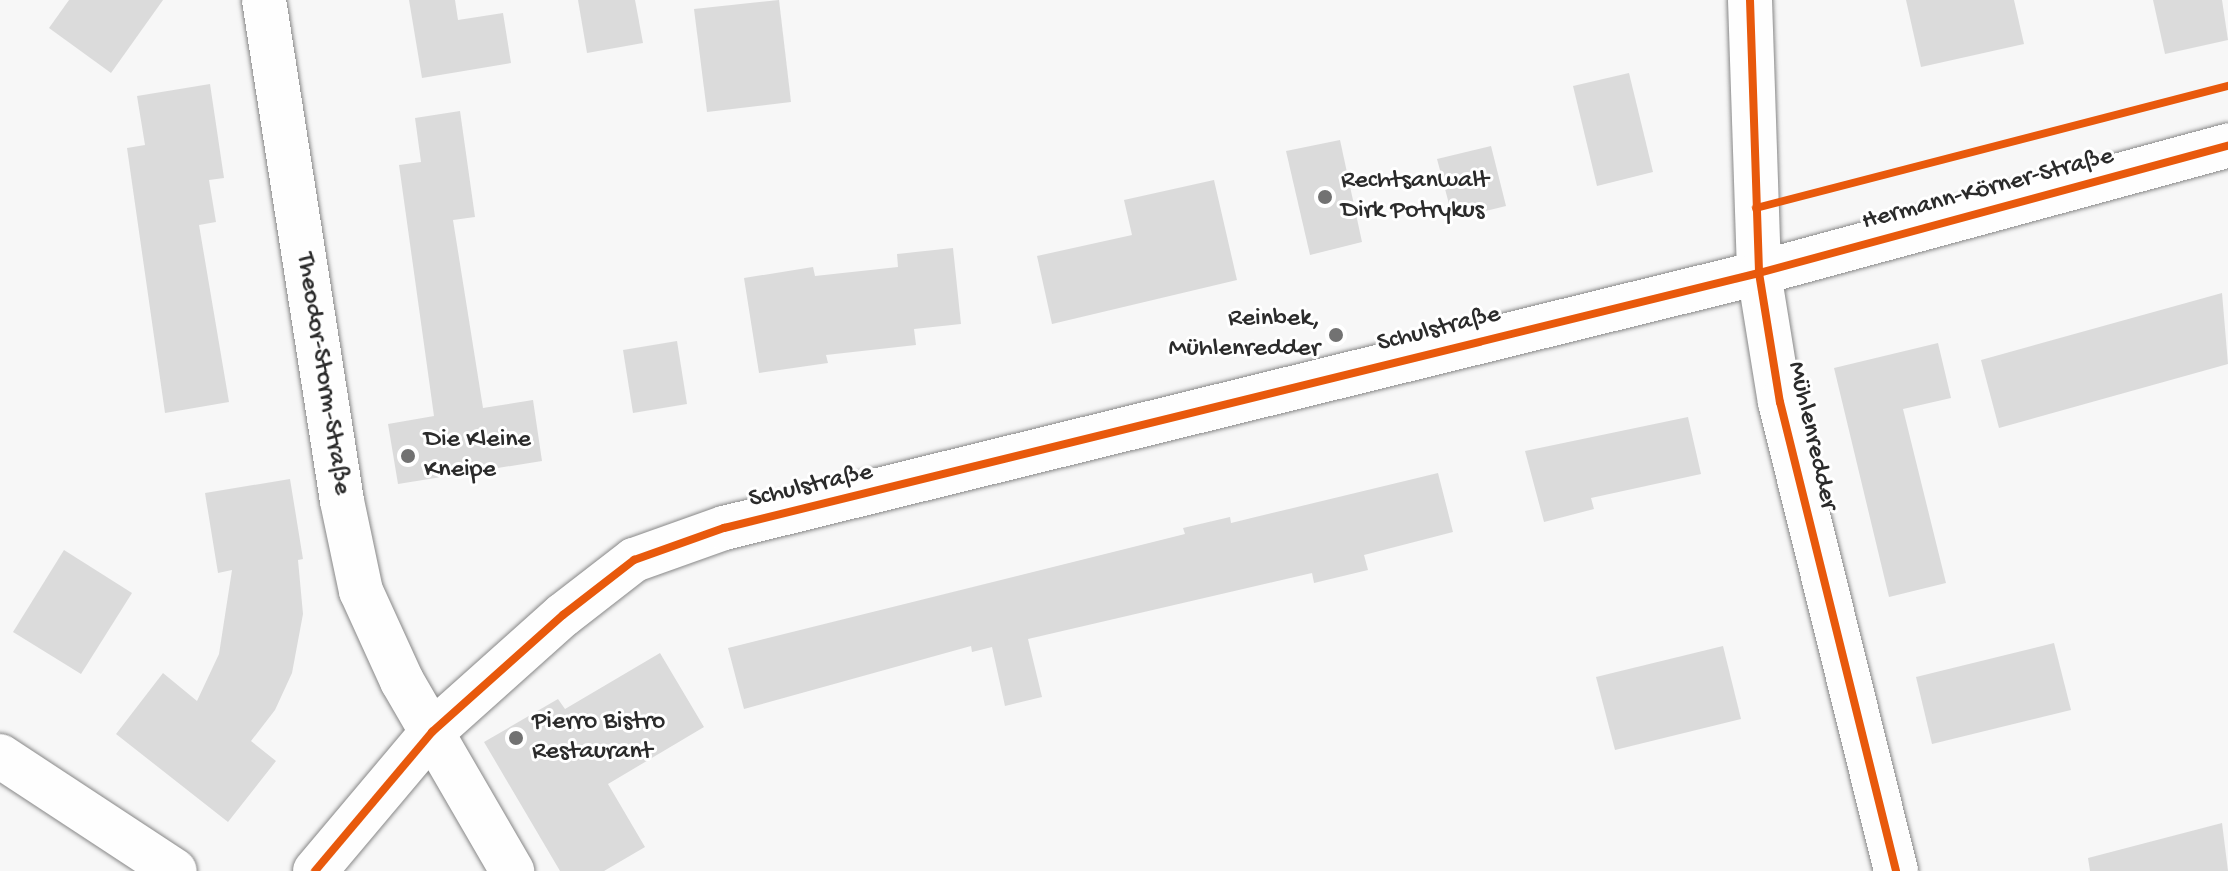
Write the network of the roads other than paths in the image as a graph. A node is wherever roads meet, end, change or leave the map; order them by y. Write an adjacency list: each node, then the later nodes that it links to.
1 (264, 0): 5 (street, Theodor-Storm-Straße)
2 (1750, 0): 4 (street, Mühlenredder)
3 (2228, 146): 4 (street, Hermann-Körner-Straße)
4 (1759, 273): 5 (street, Schulstraße); 10 (street, Mühlenredder)
5 (432, 732): 8 (street, Schulstraße); 9 (street, Theodor-Storm-Straße)
6 (0, 756): 7 (street)
7 (175, 871)
8 (315, 871)
9 (512, 871)
10 (1896, 871)

